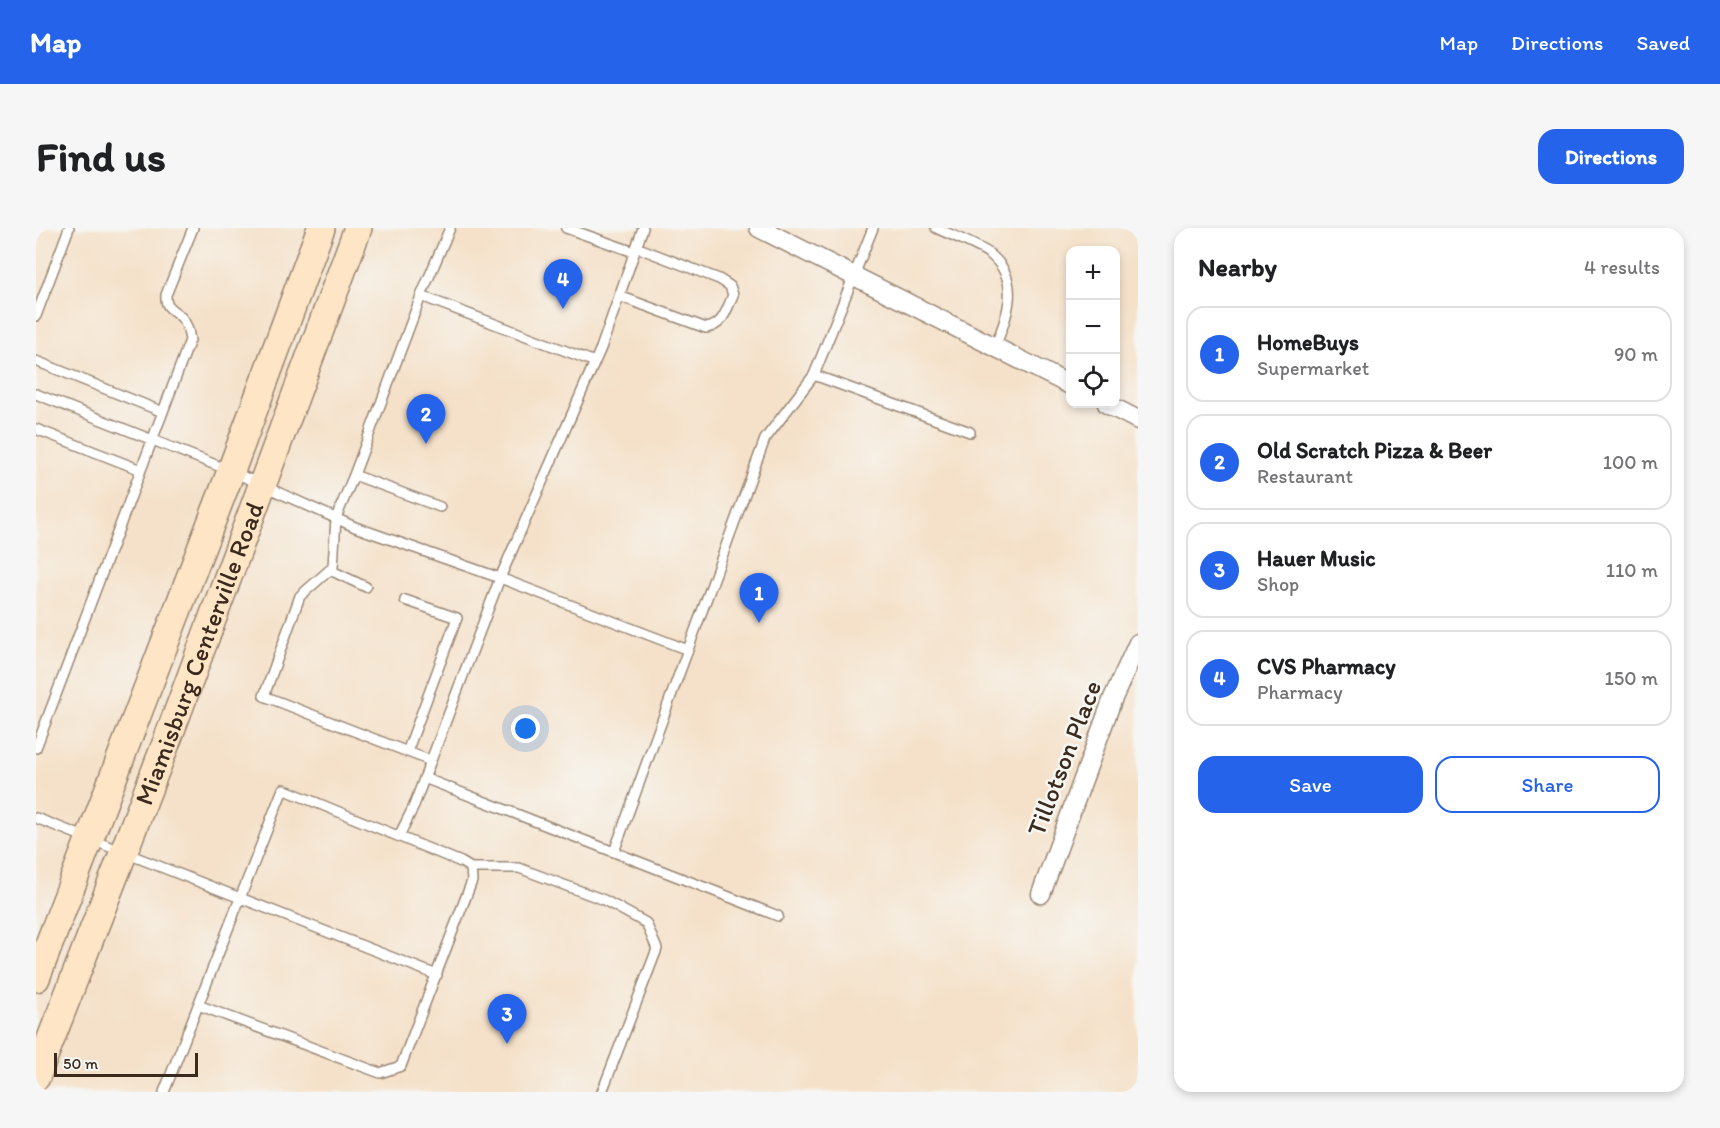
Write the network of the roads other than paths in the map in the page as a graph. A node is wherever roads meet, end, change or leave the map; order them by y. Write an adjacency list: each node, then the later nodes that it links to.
1 (69, 228): 15 (lane)
2 (193, 228): 23 (lane)
3 (321, 228): 29 (main road, Miamisburg Centerville Road)
4 (358, 228): 31 (main road, Miamisburg Centerville Road)
5 (450, 228): 13 (lane)
6 (566, 228): 11 (lane)
7 (643, 228): 11 (lane)
8 (759, 228): 12 (street)
9 (873, 228): 12 (lane)
10 (936, 228): 16 (lane)
11 (635, 249): 14 (lane); 14 (lane)
12 (854, 276): 16 (street); 19 (lane)
13 (422, 296): 18 (lane); 30 (lane)
14 (619, 296): 18 (lane)
15 (36, 316)
16 (995, 347): 20 (street)
17 (36, 361): 23 (lane)
18 (595, 362): 35 (lane)
19 (814, 375): 26 (lane); 39 (lane)
20 (1066, 382)
21 (36, 394): 27 (lane)
22 (1115, 408): 24 (street)
23 (164, 412): 27 (lane)
24 (1138, 420)
25 (36, 429): 28 (lane)
26 (970, 432)
27 (152, 441): 28 (lane); 29 (lane)
28 (141, 470): 40 (lane)
29 (231, 471): 31 (lane); 46 (main road, Miamisburg Centerville Road)
30 (354, 475): 32 (lane); 33 (lane)
31 (262, 484): 33 (lane); 47 (main road, Miamisburg Centerville Road)
32 (440, 507)
33 (336, 518): 34 (lane); 35 (lane)
34 (330, 570): 36 (lane); 41 (lane)
35 (500, 578): 39 (lane); 42 (lane)
36 (366, 587)
37 (405, 600): 41 (lane)
38 (1138, 643): 50 (street, Tillotson Place)
39 (688, 650): 48 (lane)
40 (36, 748)
41 (407, 752): 42 (lane)
42 (431, 761): 43 (lane)
43 (424, 778): 45 (lane); 48 (lane)
44 (36, 818): 46 (lane)
45 (399, 836): 49 (lane); 51 (lane)
46 (89, 838): 47 (lane); 54 (main road, Miamisburg Centerville Road)
47 (123, 852): 51 (lane); 56 (main road, Miamisburg Centerville Road)
48 (614, 852): 52 (lane)
49 (471, 868): 53 (lane); 58 (lane)
50 (1041, 894)
51 (240, 898): 53 (lane); 55 (lane)
52 (778, 916)
53 (437, 975): 55 (lane)
54 (36, 978)
55 (198, 1005): 57 (lane)
56 (36, 1077)
57 (164, 1092)
58 (602, 1092)

